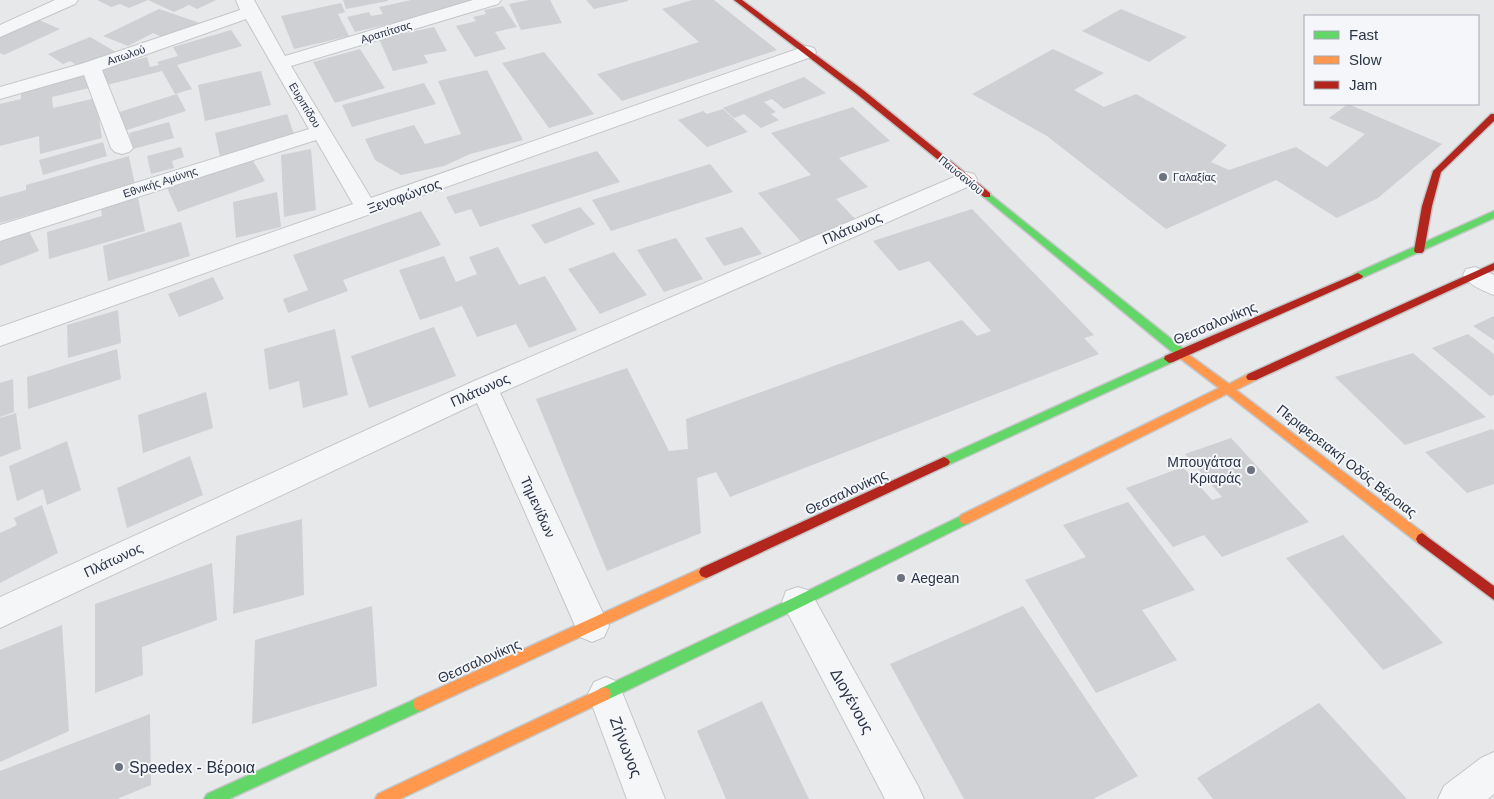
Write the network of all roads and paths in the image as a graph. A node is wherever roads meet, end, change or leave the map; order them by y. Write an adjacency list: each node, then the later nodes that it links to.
1 (69, 0): 5 (street)
2 (492, 0): 7 (street, Αραπίτσας)
3 (738, 0): 6 (main road, Παυσανίου)
4 (247, 6): 7 (street, Ευριπίδου); 8 (street, Αιτωλού)
5 (0, 32)
6 (807, 52): 13 (main road, Παυσανίου); 14 (street, Ξενοφώντος)
7 (280, 63): 11 (street, Ευριπίδου)
8 (91, 67): 9 (street, Αιτωλού); 12 (street)
9 (0, 93)
10 (1494, 116): 17 (main road)
11 (320, 132): 14 (street, Ευριπίδου); 16 (street, Εθνικής Αμύνης)
12 (122, 148)
13 (966, 179): 20 (main road, Παυσανίου); 21 (street, Πλάτωνος)
14 (367, 209): 19 (street, Ξενοφώντος)
15 (1494, 214): 17 (main road, Θεσσαλονίκης)
16 (0, 233)
17 (1419, 250): 20 (main road, Θεσσαλονίκης)
18 (1488, 276): 22 (main road)
19 (0, 337)
20 (1181, 353): 22 (main road, Περιφερειακή Οδός Βέροιας); 26 (main road, Θεσσαλονίκης)
21 (484, 388): 25 (street, Πλάτωνος); 26 (street, Τημενίδων)
22 (1227, 388): 23 (main road, Περιφερειακή Οδός Βέροιας); 24 (main road)
23 (1494, 594)
24 (798, 602): 27 (main road); 32 (street, Διογένους)
25 (0, 612)
26 (592, 626): 29 (main road, Θεσσαλονίκης)
27 (606, 694): 30 (main road); 31 (street, Ζήνωνος)
28 (1494, 771): 33 (street)
29 (212, 799)
30 (382, 799)
31 (646, 799)
32 (905, 799)
33 (1457, 799)

